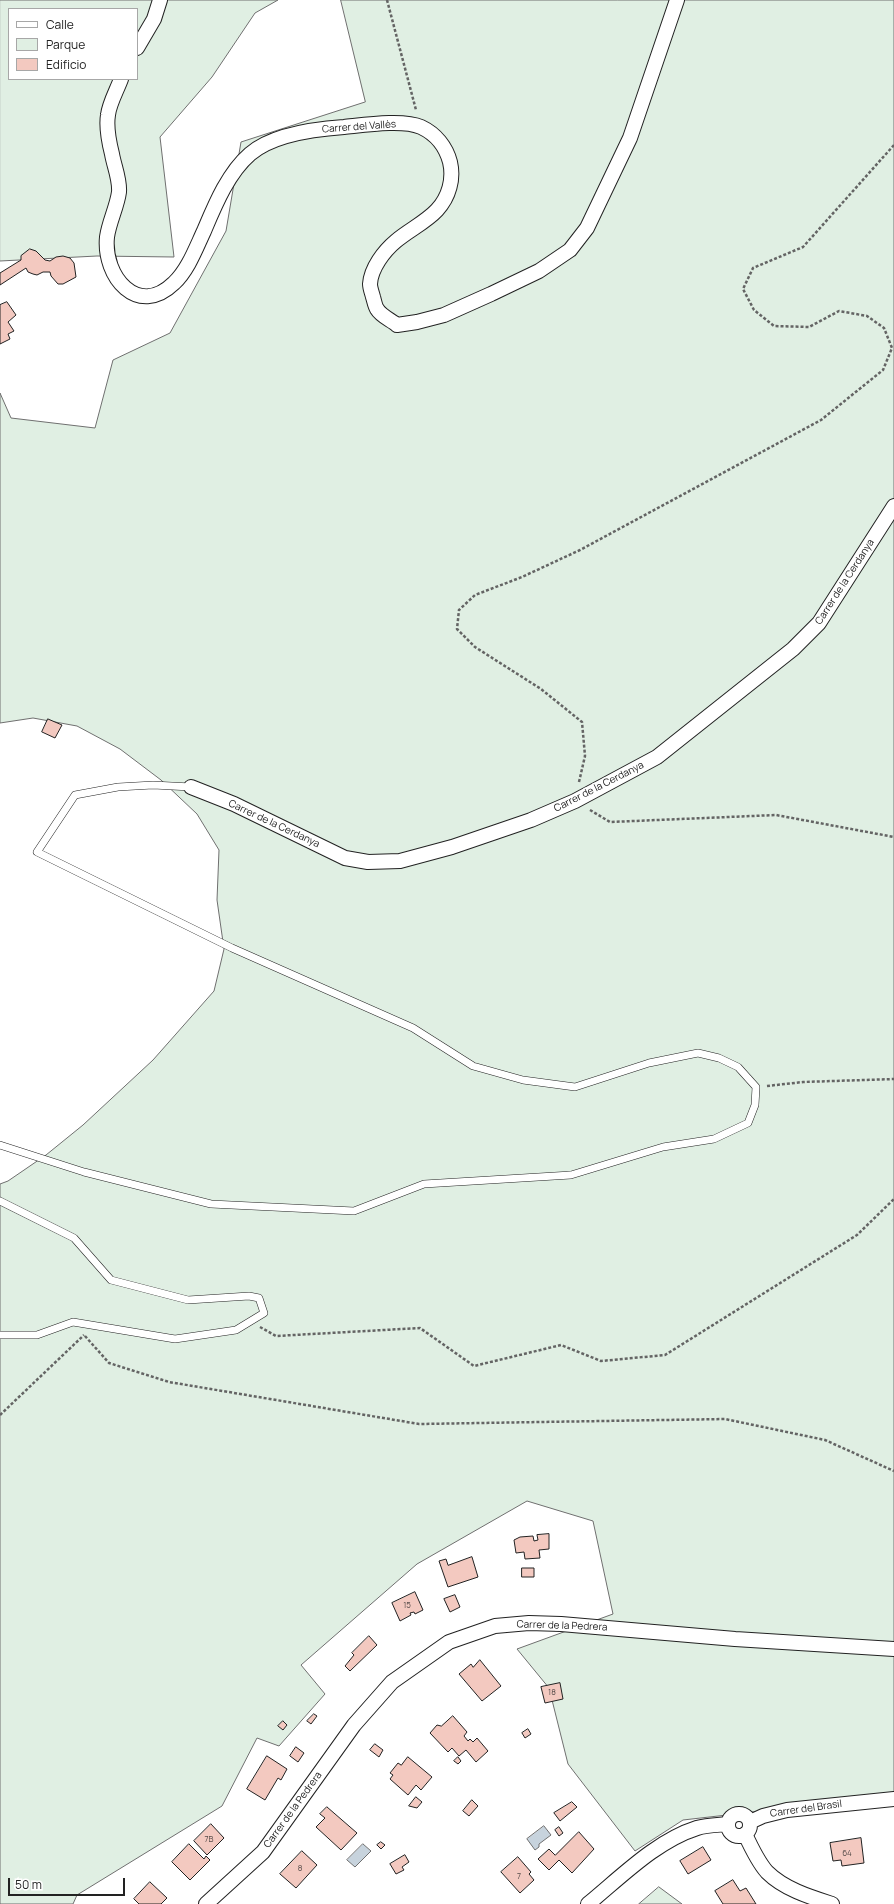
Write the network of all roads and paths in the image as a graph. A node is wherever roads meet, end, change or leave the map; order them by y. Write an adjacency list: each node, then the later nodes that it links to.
1 (160, 0): 4 (street)
2 (387, 0): 6 (path)
3 (677, 0): 6 (street, Carrer del Vallès)
4 (138, 46)
5 (121, 80): 6 (street, Carrer del Vallès)
6 (420, 126)
7 (894, 145): 10 (path)
8 (894, 506): 10 (street, Carrer de la Cerdanya)
9 (191, 787): 10 (street, Carrer de la Cerdanya); 13 (lane)
10 (575, 801): 11 (path)
11 (894, 837)
12 (894, 1079): 13 (path)
13 (756, 1087): 14 (lane)
14 (0, 1145)
15 (894, 1199): 18 (path)
16 (0, 1201): 18 (lane)
17 (73, 1322): 18 (lane); 19 (lane); 20 (path)
18 (252, 1322)
19 (0, 1335)
20 (84, 1335): 21 (path); 22 (path)
21 (0, 1415)
22 (894, 1471)
23 (894, 1649): 26 (street, Carrer de la Pedrera)
24 (894, 1799): 25 (street, Carrer del Brasil)
25 (747, 1828): 27 (street); 28 (street)
26 (206, 1904)
27 (588, 1904)
28 (832, 1904)

